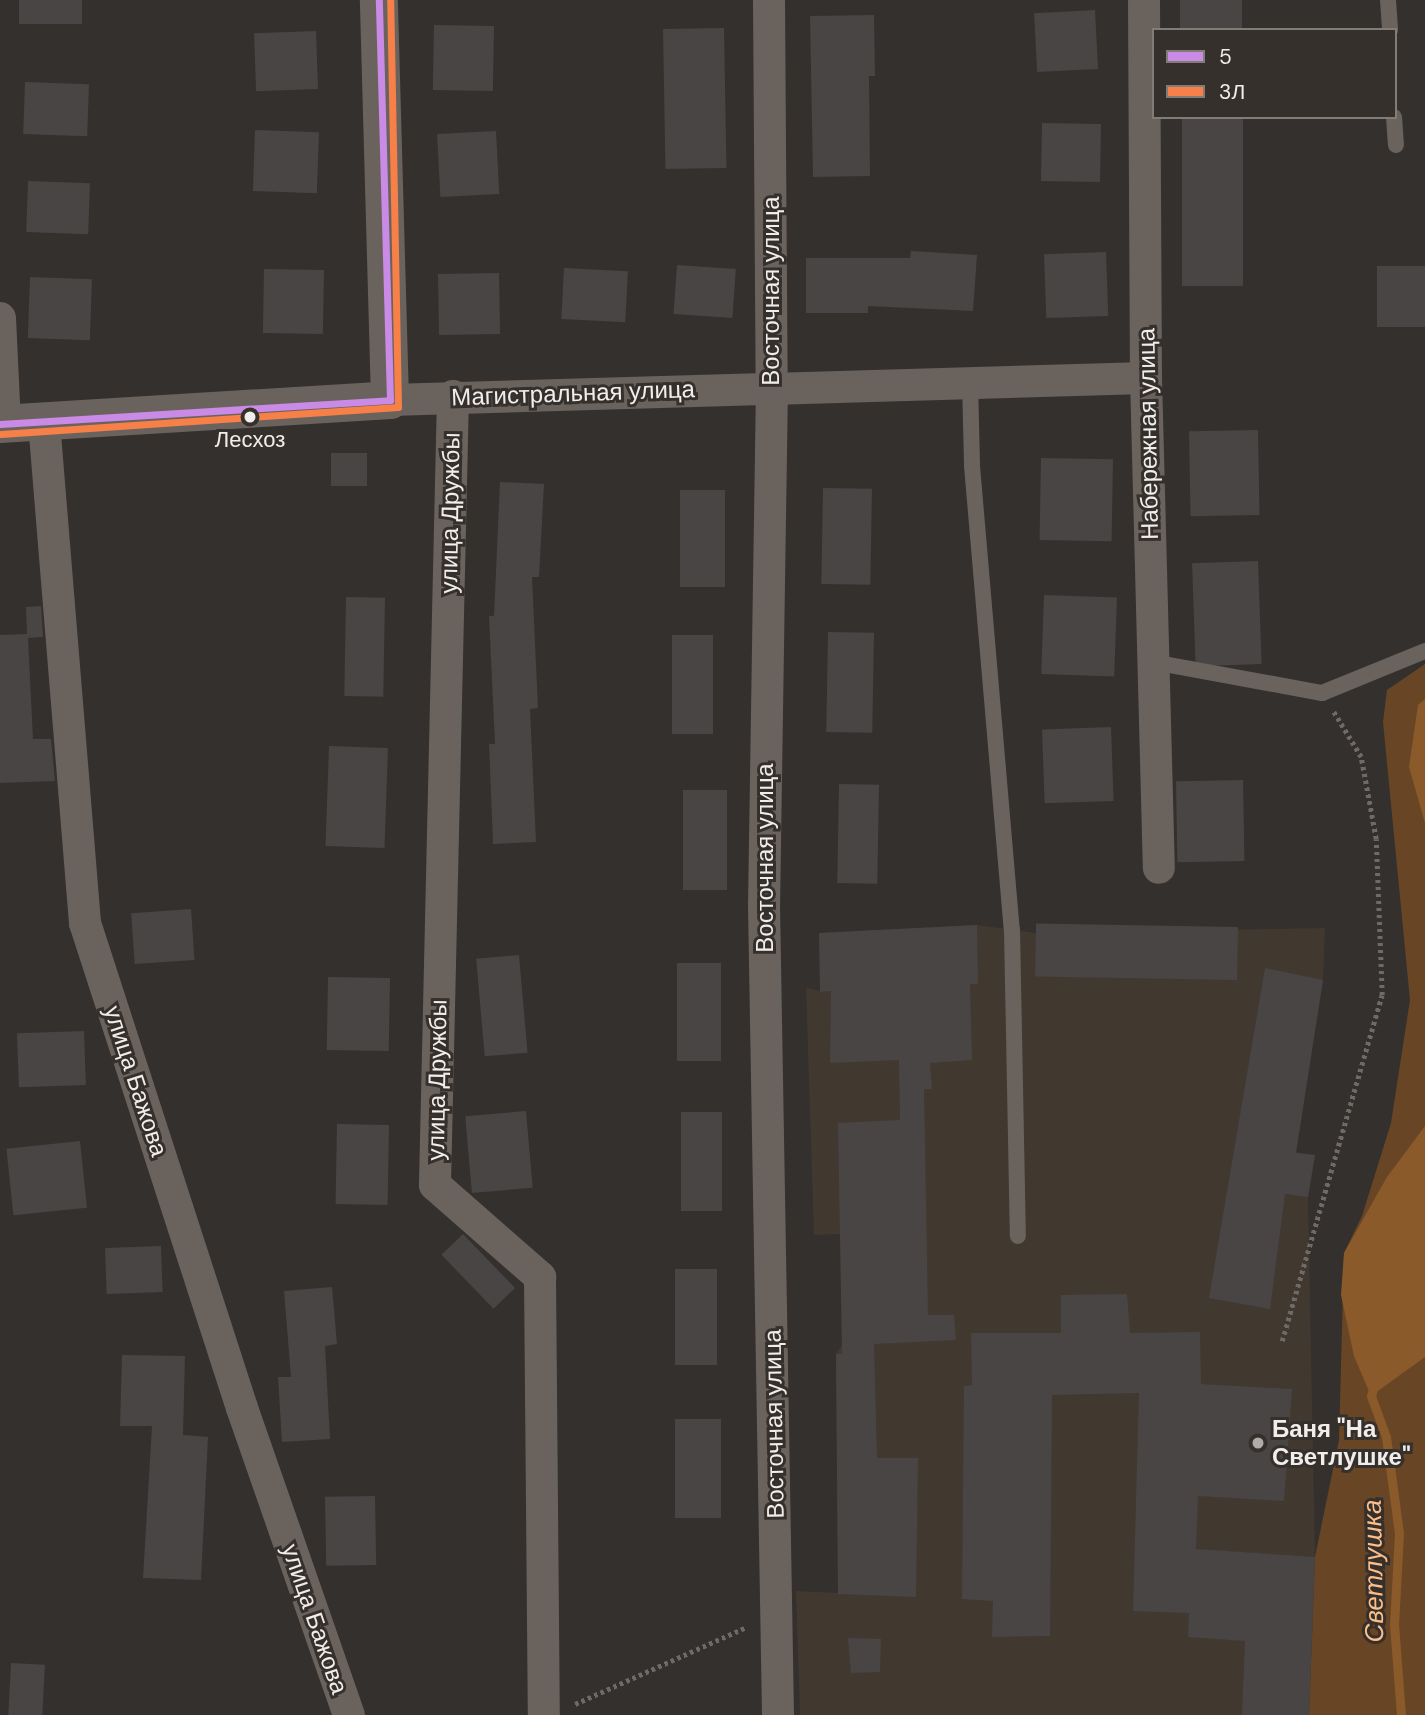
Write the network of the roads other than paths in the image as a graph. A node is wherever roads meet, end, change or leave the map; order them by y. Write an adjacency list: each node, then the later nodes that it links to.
1 (379, 0): 13 (street)
2 (769, 0): 11 (street, Восточная улица)
3 (1144, 0): 9 (street, Набережная улица)
4 (1388, 0): 5 (lane)
5 (1390, 28)
6 (1394, 119): 7 (lane)
7 (1396, 145)
8 (0, 318): 15 (street)
9 (1146, 378): 10 (street, Магистральная улица); 17 (street, Набережная улица)
10 (970, 382): 11 (street, Магистральная улица); 19 (lane)
11 (772, 387): 12 (street, Магистральная улица); 22 (street, Восточная улица)
12 (453, 396): 13 (street, Магистральная улица); 20 (street, улица Дружбы)
13 (390, 400): 14 (street, Магистральная улица)
14 (44, 422): 15 (street, Магистральная улица); 21 (street, улица Бажова)
15 (3, 424)
16 (1425, 651): 17 (lane)
17 (1153, 662): 18 (street, Набережная улица)
18 (1159, 869)
19 (1018, 1237)
20 (553, 1712)
21 (348, 1715)
22 (778, 1715)

